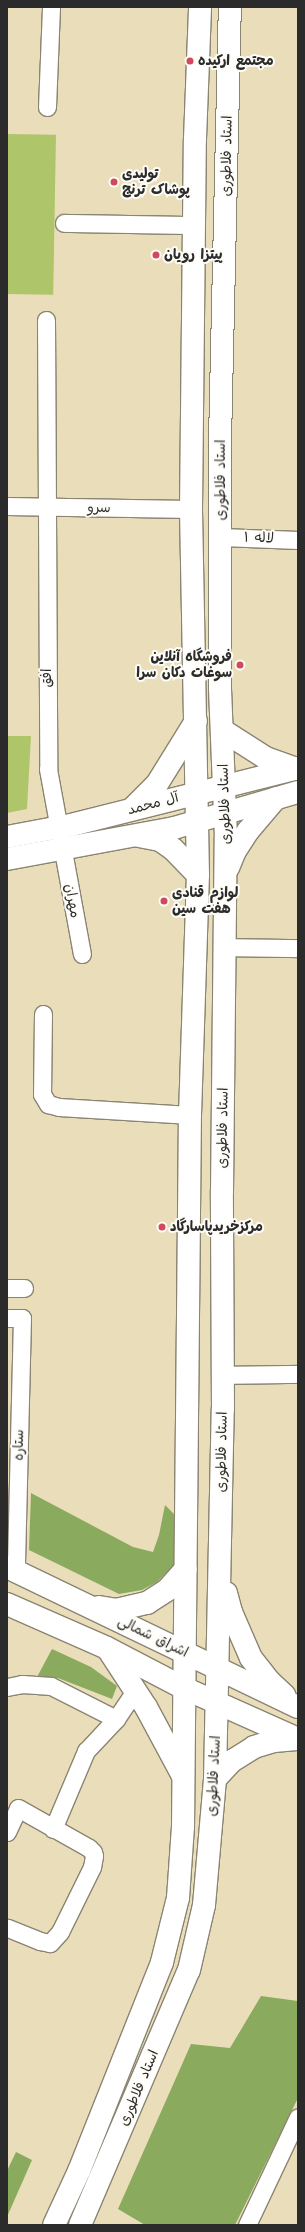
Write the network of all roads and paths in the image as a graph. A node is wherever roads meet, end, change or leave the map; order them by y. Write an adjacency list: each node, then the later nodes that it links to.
1 (51, 7): 4 (street)
2 (200, 7): 6 (main road, استاد فلاطوری)
3 (230, 7): 11 (main road, استاد فلاطوری)
4 (47, 107)
5 (64, 223): 6 (street)
6 (194, 225): 10 (main road, استاد فلاطوری)
7 (46, 320): 9 (street, افق)
8 (7, 506): 9 (street, سرو)
9 (46, 507): 10 (street, سرو); 25 (street, افق)
10 (191, 509): 13 (main road, استاد فلاطوری)
11 (221, 537): 12 (street, لاله ۱); 14 (main road, استاد فلاطوری)
12 (298, 540)
13 (196, 721): 17 (main road, استاد فلاطوری); 20 (main road)
14 (222, 730): 15 (main road); 16 (main road, استاد فلاطوری)
15 (297, 768): 16 (main road, آل محمد)
16 (224, 786): 17 (main road, آل محمد); 21 (main road, استاد فلاطوری)
17 (197, 792): 20 (main road, آل محمد); 22 (main road, استاد فلاطوری)
18 (298, 792): 19 (main road, آل محمد)
19 (276, 798): 21 (main road, آل محمد); 28 (main road)
20 (132, 809): 25 (main road, آل محمد)
21 (225, 813): 22 (main road, آل محمد); 28 (main road, استاد فلاطوری)
22 (198, 821): 23 (main road, آل محمد); 27 (main road, استاد فلاطوری)
23 (134, 835): 25 (main road, آل محمد); 27 (main road)
24 (7, 837): 25 (main road, آل محمد)
25 (62, 838): 26 (main road, آل محمد); 31 (street, مهران)
26 (7, 859)
27 (198, 875): 33 (main road, استاد فلاطوری)
28 (226, 875): 29 (main road, استاد فلاطوری)
29 (225, 947): 30 (street); 38 (main road, استاد فلاطوری)
30 (298, 948)
31 (82, 954)
32 (43, 1014): 33 (street)
33 (190, 1115): 39 (main road, استاد فلاطوری)
34 (7, 1288): 35 (street)
35 (24, 1288)
36 (15, 1318): 40 (street, ستاره)
37 (298, 1374): 38 (street)
38 (223, 1375): 41 (main road, استاد فلاطوری)
39 (186, 1569): 43 (main road); 45 (main road, استاد فلاطوری)
40 (12, 1570): 43 (main road, اشراق شمالی)
41 (220, 1572): 46 (main road, استاد فلاطوری); 51 (main road)
42 (7, 1604): 44 (main road)
43 (90, 1606): 45 (main road, اشراق شمالی)
44 (107, 1648): 48 (main road); 49 (main road)
45 (185, 1653): 46 (main road, اشراق شمالی); 48 (main road, استاد فلاطوری)
46 (218, 1669): 50 (main road, استاد فلاطوری); 51 (main road, اشراق شمالی)
47 (7, 1687): 52 (street)
48 (184, 1688): 50 (main road); 54 (main road, استاد فلاطوری)
49 (136, 1691): 52 (street); 54 (main road)
50 (217, 1703): 53 (main road); 55 (main road, استاد فلاطوری)
51 (297, 1707)
52 (116, 1719): 57 (street)
53 (298, 1739): 55 (main road)
54 (183, 1776): 61 (main road, استاد فلاطوری)
55 (215, 1779): 62 (main road, استاد فلاطوری)
56 (12, 1805): 57 (street); 58 (street)
57 (53, 1829): 59 (street)
58 (7, 1832)
59 (7, 1928)
60 (298, 2118): 63 (street)
61 (54, 2225)
62 (80, 2225)
63 (247, 2225)

